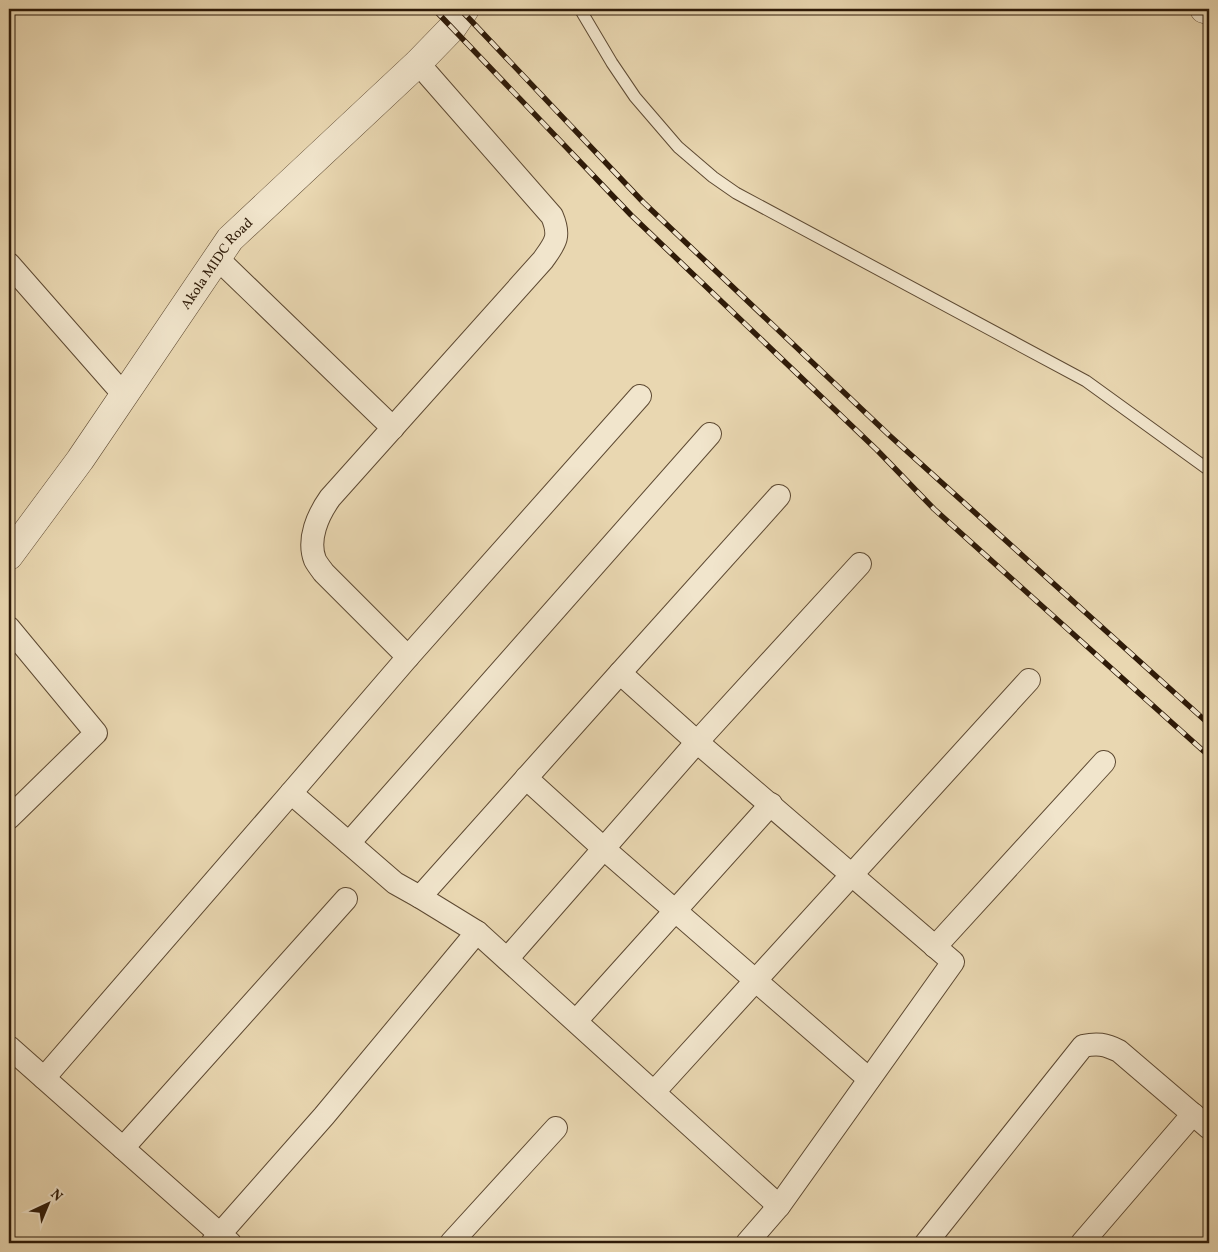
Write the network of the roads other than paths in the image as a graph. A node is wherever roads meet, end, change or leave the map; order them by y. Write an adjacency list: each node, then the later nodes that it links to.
1 (465, 9): 5 (street, Akola MIDC Road)
2 (580, 9): 12 (lane)
3 (1204, 9): 4 (street)
4 (1209, 10)
5 (418, 63): 6 (street, Akola MIDC Road); 10 (street)
6 (217, 258): 8 (street, Akola MIDC Road); 10 (street)
7 (9, 264): 8 (street)
8 (124, 395): 14 (street, Akola MIDC Road)
9 (640, 396): 17 (street)
10 (393, 428): 17 (street)
11 (710, 434): 26 (street)
12 (1209, 470)
13 (779, 496): 18 (street)
14 (9, 556)
15 (860, 564): 20 (street)
16 (9, 628): 25 (street)
17 (408, 657): 23 (street)
18 (620, 673): 20 (street); 22 (street)
19 (1029, 680): 28 (street)
20 (697, 742): 24 (street); 27 (street)
21 (1104, 762): 33 (street)
22 (526, 778): 27 (street); 29 (street)
23 (291, 793): 26 (street); 38 (street)
24 (771, 804): 28 (street); 31 (street)
25 (9, 818)
26 (349, 843): 29 (street)
27 (603, 848): 31 (street); 34 (street)
28 (852, 874): 33 (street); 35 (street)
29 (420, 897): 32 (street)
30 (346, 899): 43 (street)
31 (675, 911): 35 (street); 36 (street)
32 (478, 932): 34 (street); 45 (street)
33 (936, 947): 39 (street)
34 (507, 959): 36 (street)
35 (755, 981): 39 (street); 40 (street)
36 (576, 1021): 40 (street)
37 (9, 1047): 38 (street)
38 (44, 1078): 43 (street)
39 (869, 1079): 44 (street)
40 (654, 1092): 44 (street)
41 (1201, 1121): 48 (street); 49 (street)
42 (556, 1128): 46 (street)
43 (123, 1148): 45 (street)
44 (779, 1206): 47 (street)
45 (221, 1240)
46 (451, 1243)
47 (747, 1243)
48 (926, 1243)
49 (1082, 1243)

